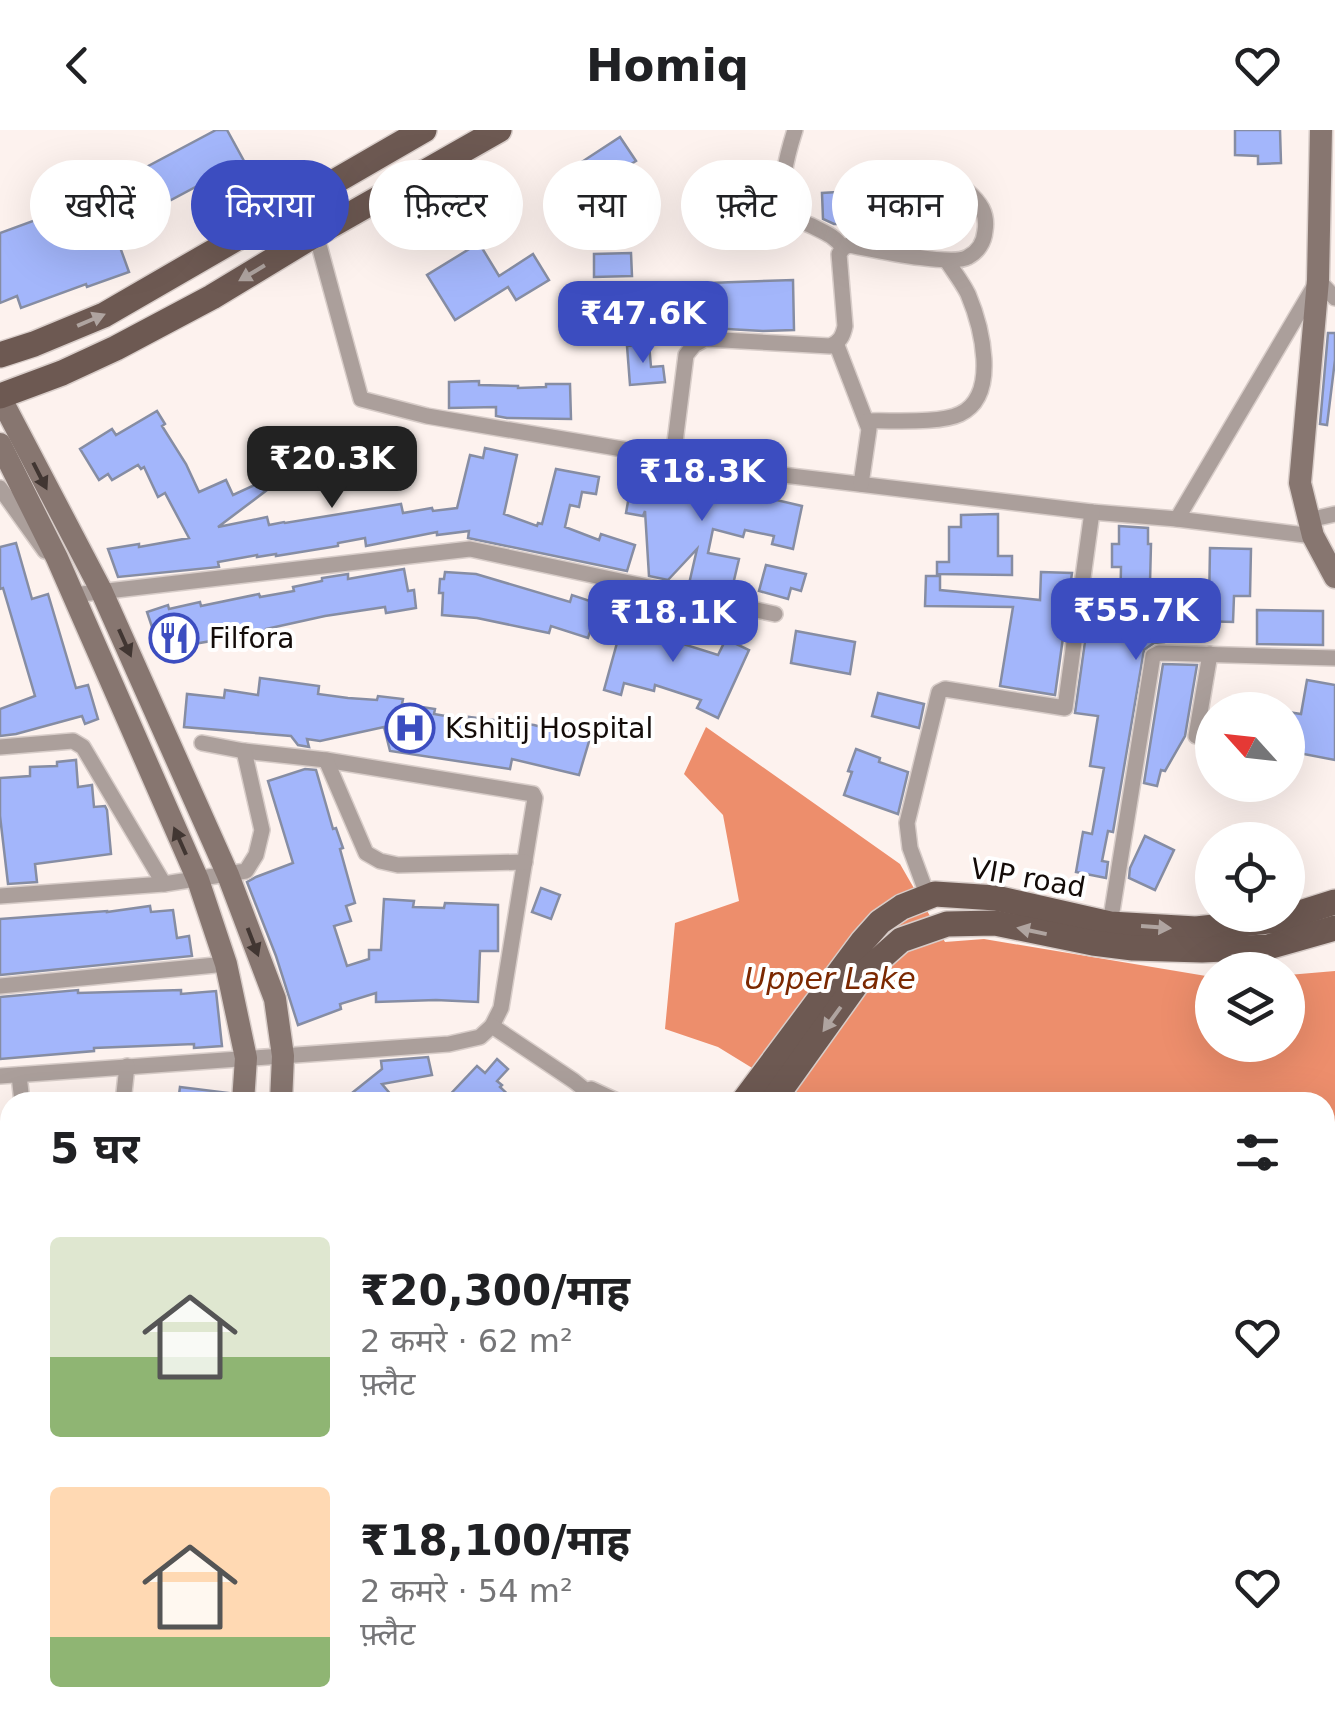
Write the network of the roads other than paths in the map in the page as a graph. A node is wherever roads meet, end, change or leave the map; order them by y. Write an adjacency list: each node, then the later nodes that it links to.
1 (424, 130): 18 (main road, one-way to 1)
2 (498, 130): 6 (main road)
3 (795, 130): 7 (street)
4 (1322, 130): 15 (street)
5 (978, 201): 8 (street)
6 (349, 215)
7 (832, 236)
8 (978, 248)
9 (290, 250): 19 (main road, one-way to 19)
10 (320, 250): 22 (street)
11 (842, 250): 17 (street)
12 (880, 250): 14 (street)
13 (976, 250): 14 (street)
14 (947, 261): 20 (street)
15 (1318, 280): 16 (street); 27 (street); 28 (street)
16 (1335, 298)
17 (836, 344): 20 (street); 22 (street)
18 (0, 355)
19 (0, 396): 31 (street, one-way to 31)
20 (867, 421): 23 (street)
21 (0, 444): 29 (street)
22 (673, 458): 23 (street)
23 (861, 484): 25 (street)
24 (0, 488): 29 (street)
25 (1092, 512): 27 (street); 46 (street)
26 (1335, 514): 28 (street)
27 (1177, 518): 28 (street)
28 (1311, 528): 30 (street)
29 (57, 558): 32 (street)
30 (1335, 577)
31 (101, 590): 32 (street); 33 (street); 42 (street, one-way to 42)
32 (73, 595): 43 (street, one-way to 32)
33 (775, 614)
34 (1210, 654): 35 (street); 36 (street); 48 (street)
35 (1335, 658)
36 (1204, 692)
37 (202, 743): 39 (street)
38 (0, 747): 44 (street)
39 (244, 751): 40 (street); 42 (street)
40 (326, 760): 41 (street); 41 (street)
41 (525, 862): 52 (street)
42 (228, 875): 43 (street); 53 (street, one-way to 53)
43 (198, 880): 44 (street); 50 (street)
44 (164, 884): 45 (street)
45 (0, 896)
46 (925, 898): 48 (main road, VIP road); 65 (main road, VIP road)
47 (1335, 902): 48 (main road, VIP road, one-way to 47)
48 (1110, 924)
49 (1335, 928): 66 (main road, VIP road, one-way to 66)
50 (226, 964): 51 (street); 54 (street)
51 (0, 986)
52 (492, 1026): 53 (street); 58 (street)
53 (283, 1056): 54 (street); 62 (street)
54 (246, 1058): 55 (street); 61 (street)
55 (126, 1066): 56 (street); 60 (street)
56 (18, 1075): 57 (street); 59 (street)
57 (0, 1076)
58 (574, 1081): 63 (street); 64 (street)
59 (21, 1092)
60 (123, 1092)
61 (243, 1092)
62 (281, 1092)
63 (588, 1092)
64 (598, 1092)
65 (759, 1092)
66 (761, 1092)

